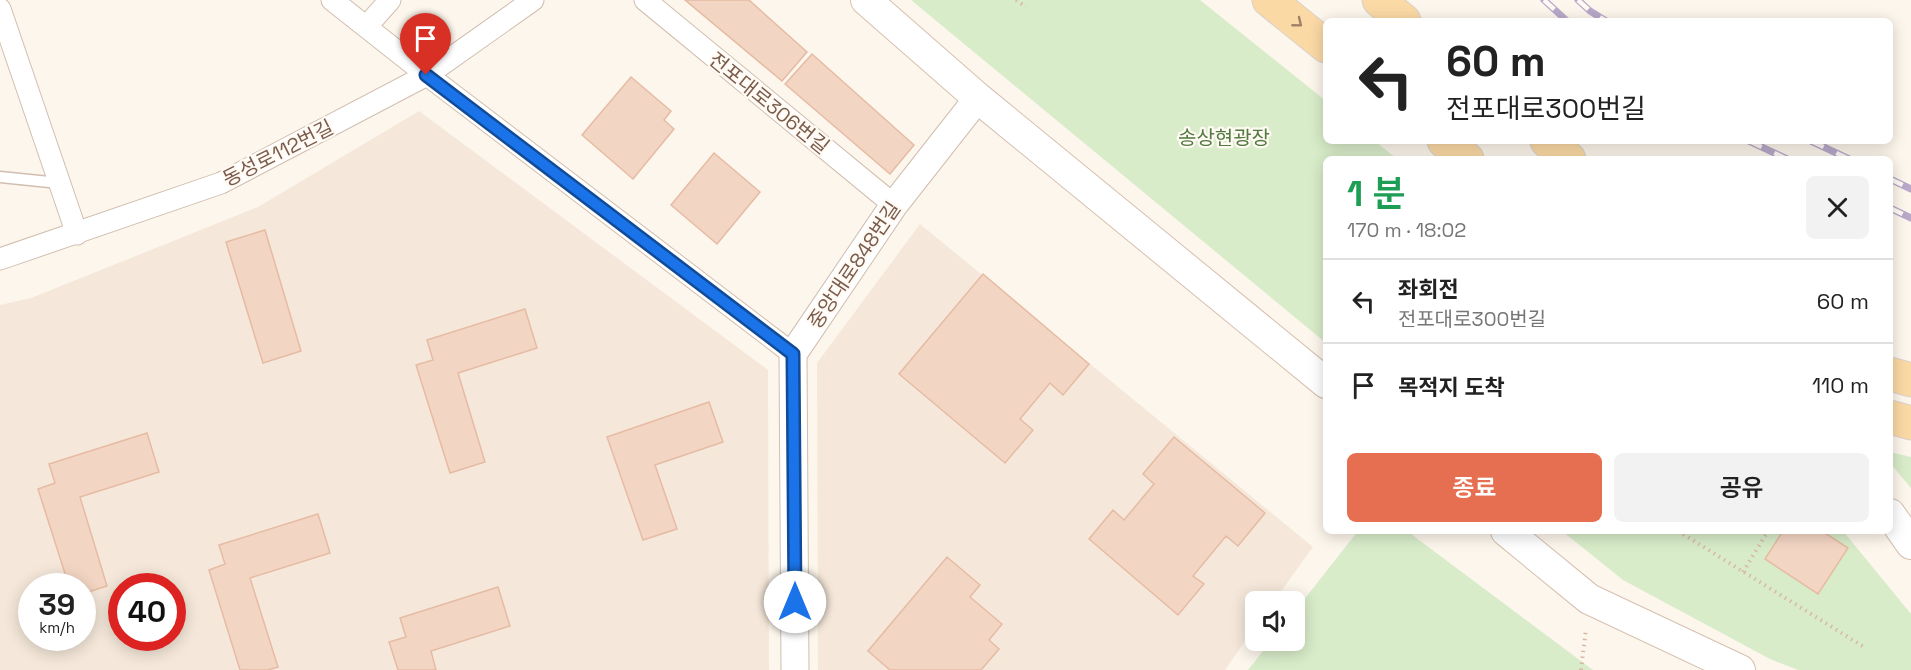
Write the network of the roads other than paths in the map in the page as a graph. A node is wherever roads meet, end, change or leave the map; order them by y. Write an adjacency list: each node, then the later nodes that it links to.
1 (333, 0): 10 (street)
2 (390, 0): 10 (street)
3 (533, 0): 12 (street, 동성로112번길)
4 (645, 0): 20 (street, 전포대로306번길)
5 (866, 0): 13 (main road)
6 (1269, 0): 11 (main road, one-way to 11)
7 (1379, 0): 9 (main road)
8 (0, 9): 19 (street)
9 (1400, 18)
10 (366, 27): 12 (street)
11 (1323, 44)
12 (426, 75): 21 (street, 동성로112번길); 23 (street)
13 (978, 98): 20 (street, 중앙대로848번길); 26 (main road)
14 (1448, 144): 16 (main road)
15 (1551, 144): 17 (main road)
16 (1463, 156)
17 (1565, 156)
18 (0, 177): 19 (lane)
19 (59, 183): 21 (street)
20 (894, 205): 23 (street, 중앙대로848번길)
21 (77, 234): 22 (street, 동성로112번길)
22 (0, 259)
23 (793, 354): 32 (street)
24 (1893, 375): 25 (main road)
25 (1911, 380)
26 (1323, 381)
27 (1893, 418): 28 (main road)
28 (1911, 423)
29 (1893, 518): 31 (main road)
30 (1510, 534): 33 (main road)
31 (1911, 544)
32 (795, 670)
33 (1740, 670)

